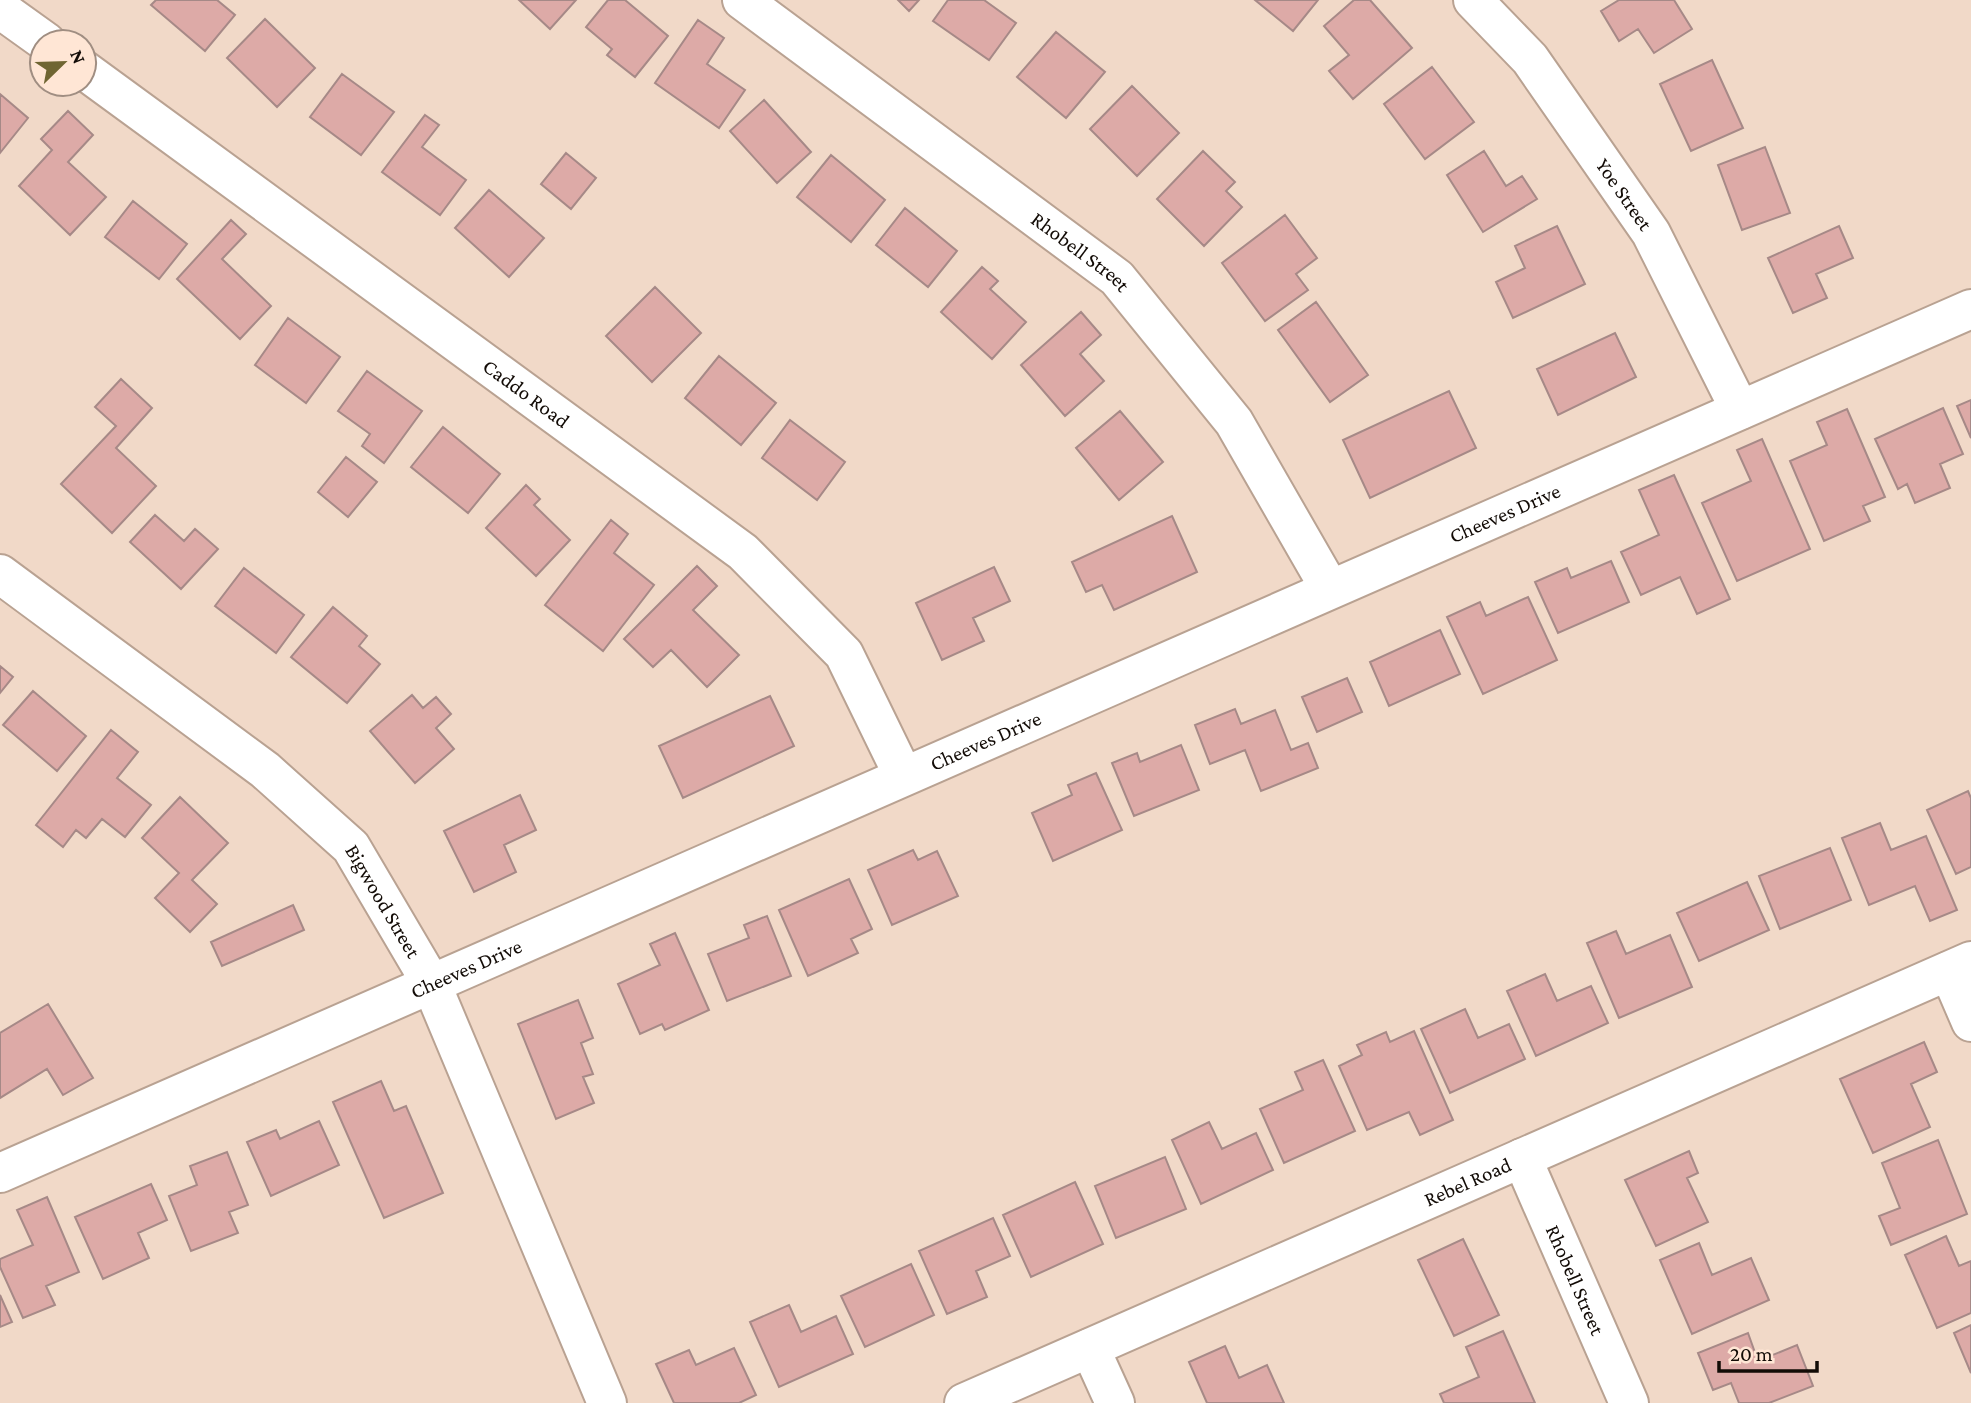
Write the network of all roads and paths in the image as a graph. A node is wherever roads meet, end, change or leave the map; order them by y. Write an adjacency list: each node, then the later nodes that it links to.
1 (742, 0): 9 (street, Rhobell Street)
2 (1473, 0): 7 (street, Yoe Street)
3 (0, 9): 4 (street)
4 (28, 29)
5 (98, 80): 10 (street, Caddo Road)
6 (1971, 309): 7 (street, Cheeves Drive)
7 (1740, 410): 9 (street, Cheeves Drive)
8 (0, 574): 12 (street, Bigwood Street)
9 (1330, 589): 10 (street, Cheeves Drive)
10 (903, 775): 12 (street, Cheeves Drive)
11 (1960, 966): 13 (street); 14 (street, Rebel Road)
12 (431, 983): 15 (street, Cheeves Drive); 17 (street, Bigwood Street)
13 (1971, 1023)
14 (1522, 1157): 16 (street, Rebel Road); 20 (street, Rhobell Street)
15 (0, 1173)
16 (1090, 1348): 18 (street, Rebel Road); 19 (street)
17 (607, 1403)
18 (964, 1403)
19 (1115, 1403)
20 (1629, 1403)

